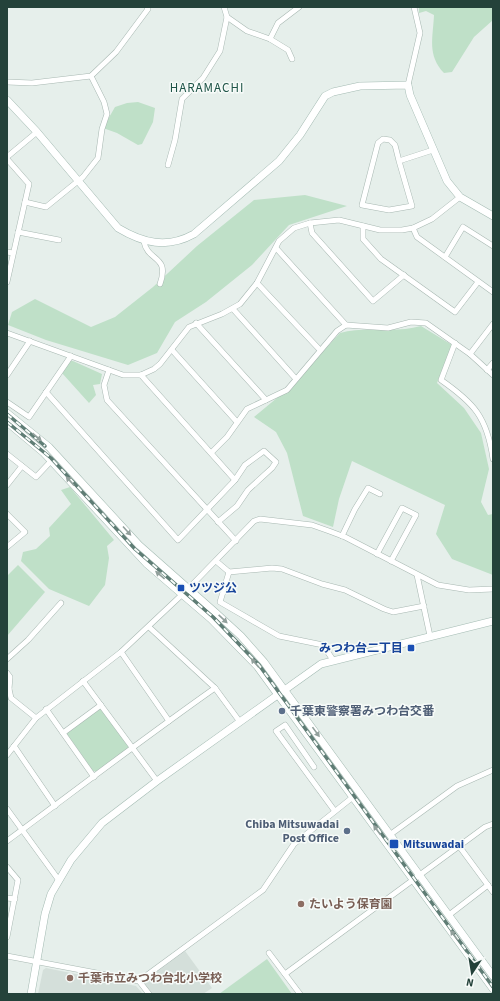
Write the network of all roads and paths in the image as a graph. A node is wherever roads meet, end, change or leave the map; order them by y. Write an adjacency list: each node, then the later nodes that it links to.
1 (147, 7): 8 (street)
2 (224, 7): 5 (street)
3 (299, 7): 6 (street)
4 (414, 7): 10 (street)
5 (227, 17): 6 (street); 16 (street)
6 (270, 39): 7 (street)
7 (292, 59)
8 (91, 76): 9 (street); 17 (street)
9 (7, 82)
10 (408, 85): 13 (street); 26 (street)
11 (7, 100): 12 (street)
12 (37, 132): 14 (street); 17 (street)
13 (433, 150): 15 (street); 18 (street)
14 (7, 158): 19 (street)
15 (400, 161): 15 (street)
16 (168, 165)
17 (78, 180): 19 (street); 26 (street)
18 (460, 197): 20 (street); 23 (street)
19 (25, 202): 24 (street)
20 (493, 216)
21 (310, 223): 22 (street); 28 (street); 32 (street)
22 (363, 226): 23 (street); 32 (street)
23 (413, 228): 31 (street)
24 (18, 232): 25 (street); 30 (street)
25 (59, 240)
26 (144, 242): 36 (street)
27 (493, 246): 31 (street)
28 (276, 248): 34 (street); 41 (street)
29 (7, 252): 30 (street)
30 (13, 253): 33 (street)
31 (445, 258): 35 (street)
32 (404, 275): 35 (street)
33 (7, 282)
34 (257, 282): 38 (street); 46 (street)
35 (478, 282): 37 (street)
36 (160, 284)
37 (493, 292)
38 (233, 309): 39 (street); 55 (street)
39 (196, 323): 45 (street); 57 (street)
40 (493, 324): 47 (street)
41 (346, 325): 44 (street); 46 (street)
42 (7, 333): 43 (street)
43 (30, 341): 48 (street); 52 (street)
44 (455, 343): 47 (street); 64 (street)
45 (172, 350): 53 (street); 61 (street)
46 (320, 350): 55 (street)
47 (470, 354): 51 (street)
48 (71, 356): 50 (street); 56 (street)
49 (493, 363): 51 (street)
50 (109, 370): 53 (street); 70 (street)
51 (487, 370): 54 (street)
52 (7, 375)
53 (141, 375): 62 (street)
54 (493, 376)
55 (296, 378): 57 (street)
56 (46, 392): 58 (street); 70 (street)
57 (266, 400): 61 (street)
58 (7, 402)
59 (7, 413): 81 (street, one-way to 81)
60 (7, 422): 65 (street)
61 (237, 422): 62 (street)
62 (211, 453): 67 (street)
63 (7, 454): 66 (street)
64 (493, 459)
65 (51, 461): 66 (street); 83 (street, one-way to 65)
66 (22, 466): 68 (street)
67 (235, 480): 70 (street); 72 (street)
68 (7, 484)
69 (380, 494): 73 (street)
70 (207, 510): 72 (street)
71 (7, 514): 75 (street)
72 (218, 522): 74 (street)
73 (342, 536): 74 (street); 76 (street)
74 (236, 541): 77 (street)
75 (7, 547)
76 (377, 554): 78 (street); 78 (street)
77 (216, 561): 79 (street); 81 (street)
78 (391, 561): 80 (street)
79 (229, 572): 85 (street); 91 (street)
80 (417, 575): 82 (street); 85 (street)
81 (188, 589): 83 (street); 95 (street, one-way to 95)
82 (493, 589)
83 (182, 594): 87 (street); 97 (street, one-way to 83)
84 (61, 603): 90 (street)
85 (424, 606): 88 (street)
86 (493, 621): 88 (street)
87 (149, 627): 89 (street); 94 (street)
88 (430, 636): 91 (street)
89 (121, 652): 93 (street); 101 (street)
90 (7, 659)
91 (333, 660): 95 (street)
92 (7, 673): 96 (street)
93 (83, 680): 98 (street); 99 (street)
94 (215, 688): 101 (street); 102 (street)
95 (285, 689): 97 (street); 117 (street, one-way to 117)
96 (8, 690): 100 (street)
97 (278, 694): 102 (street); 111 (street)
98 (101, 705): 103 (street); 105 (street)
99 (46, 710): 100 (street); 103 (street)
100 (36, 718): 104 (street)
101 (169, 721): 105 (street)
102 (240, 722): 110 (street)
103 (63, 733): 109 (street)
104 (14, 746): 106 (street); 112 (street)
105 (131, 747): 109 (street); 110 (street)
106 (7, 755)
107 (314, 767): 114 (street)
108 (493, 770): 117 (street)
109 (94, 777): 112 (street)
110 (157, 781): 122 (street)
111 (353, 797): 114 (street); 123 (street, one-way to 111)
112 (55, 806): 116 (street)
113 (7, 810): 116 (street)
114 (334, 810): 135 (street)
115 (493, 824): 119 (street)
116 (22, 830): 118 (street); 122 (street)
117 (391, 834): 121 (street)
118 (7, 841)
119 (459, 846): 121 (street); 124 (street)
120 (7, 867): 127 (street)
121 (420, 875): 123 (street); 128 (street)
122 (58, 879): 132 (street)
123 (414, 880): 133 (street); 136 (street, one-way to 123)
124 (488, 886): 125 (street); 128 (street)
125 (493, 892)
126 (7, 898): 127 (street)
127 (15, 899): 129 (street)
128 (449, 915): 134 (street)
129 (7, 937)
130 (269, 953): 133 (street)
131 (7, 956): 132 (street)
132 (37, 962): 135 (street); 137 (street)
133 (285, 974): 139 (street)
134 (493, 976)
135 (139, 980): 138 (street)
136 (493, 989)
137 (31, 994)
138 (149, 994)
139 (300, 994)

